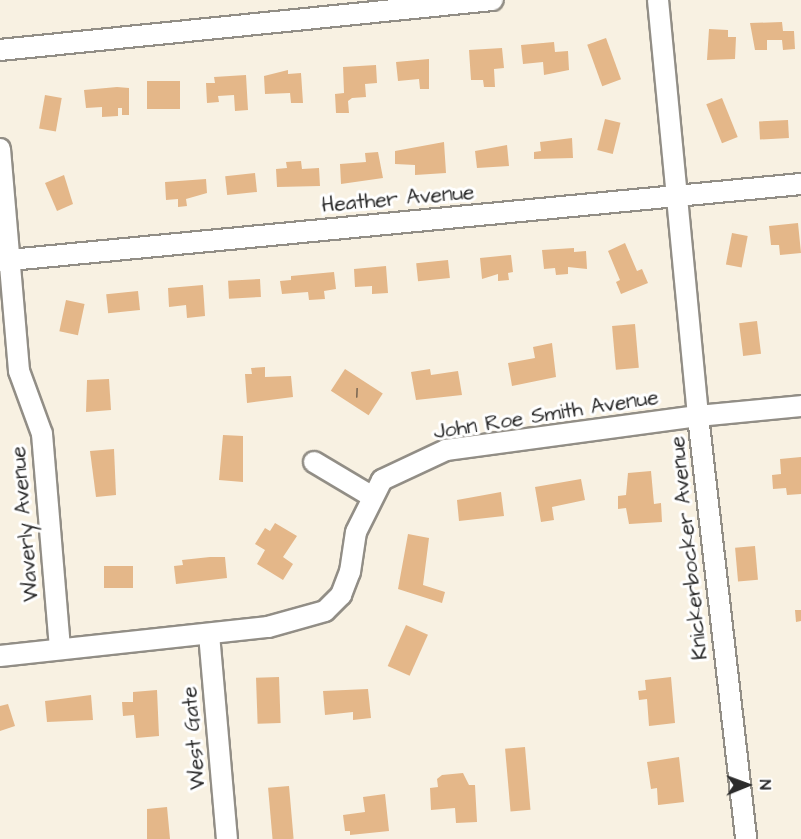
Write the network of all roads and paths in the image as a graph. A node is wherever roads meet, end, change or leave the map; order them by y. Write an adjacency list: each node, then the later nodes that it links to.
1 (492, 0): 3 (street)
2 (658, 0): 6 (street, Knickerbocker Avenue)
3 (0, 50)
4 (0, 149): 7 (street, Waverly Avenue)
5 (801, 184): 6 (street, Heather Avenue)
6 (677, 197): 7 (street, Heather Avenue); 9 (street, Knickerbocker Avenue)
7 (4, 261): 13 (street, Waverly Avenue)
8 (801, 406): 9 (street, John Roe Smith Avenue)
9 (698, 416): 11 (street, John Roe Smith Avenue); 16 (street, Knickerbocker Avenue)
10 (314, 462): 11 (street)
11 (371, 496): 12 (street, John Roe Smith Avenue)
12 (209, 634): 13 (street, John Roe Smith Avenue); 15 (street, West Gate)
13 (60, 648): 14 (street, John Roe Smith Avenue)
14 (0, 656)
15 (227, 839)
16 (746, 839)

